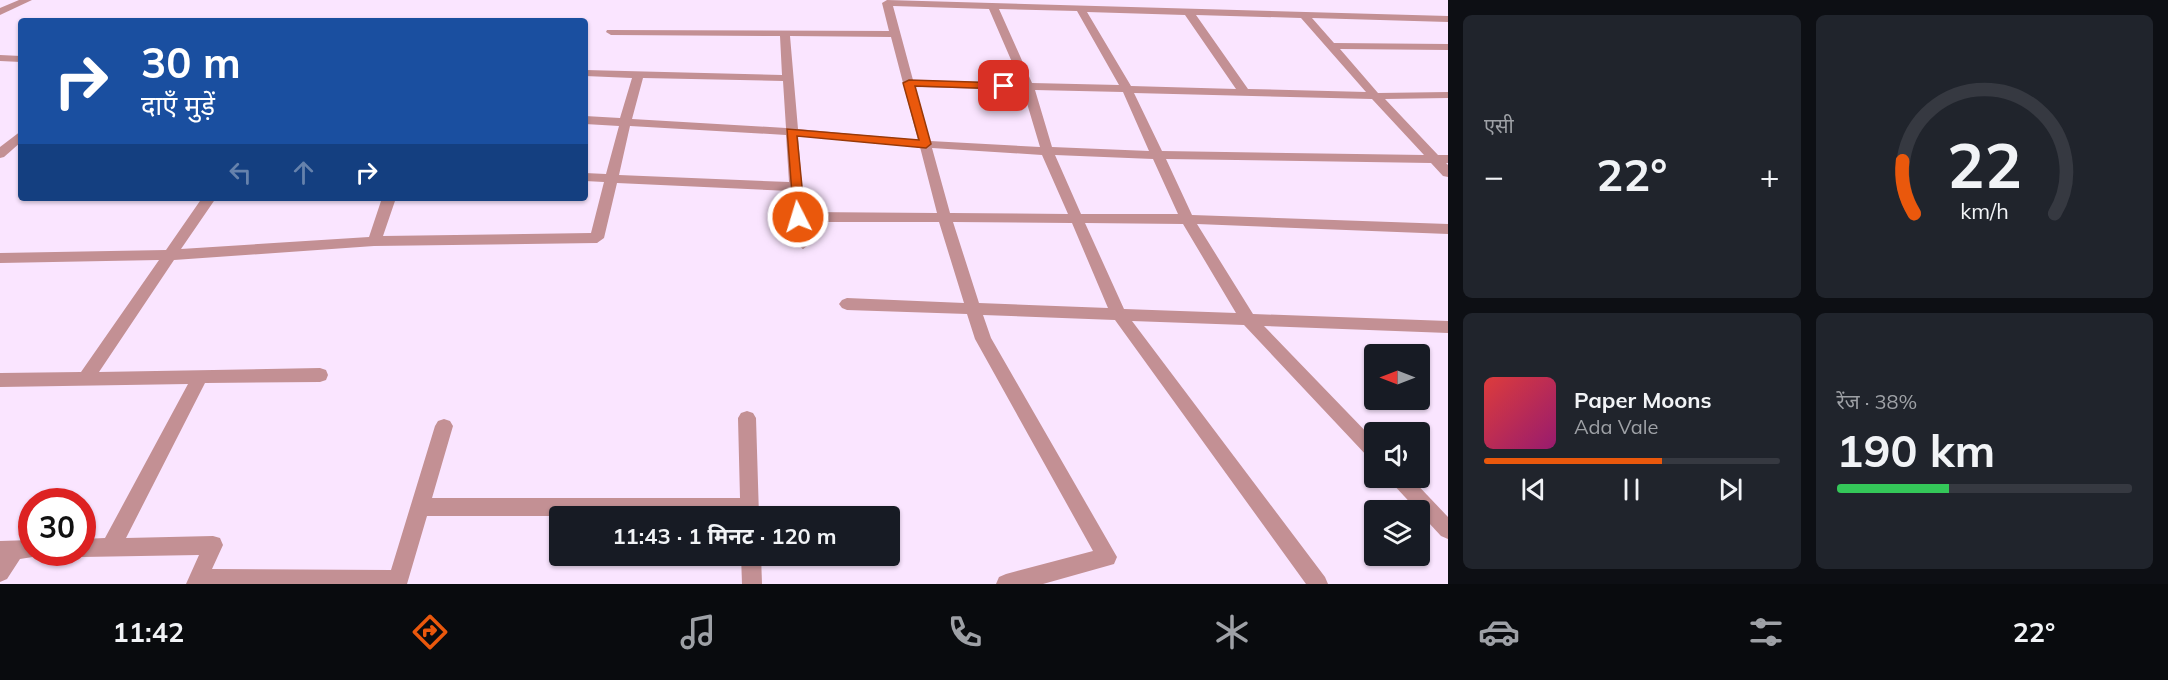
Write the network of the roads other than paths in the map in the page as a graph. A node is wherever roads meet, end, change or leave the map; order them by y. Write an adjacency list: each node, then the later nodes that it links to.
1 (27, 0): 8 (street)
2 (1221, 0): 9 (street)
3 (939, 2): 5 (street); 14 (street)
4 (1013, 3): 5 (street); 6 (street)
5 (992, 5): 23 (street)
6 (1080, 8): 7 (street); 24 (street)
7 (1188, 11): 9 (street); 25 (street)
8 (0, 12)
9 (1230, 12): 10 (street)
10 (1303, 14): 11 (street); 15 (street)
11 (1448, 19)
12 (611, 32): 13 (street)
13 (785, 34): 14 (street); 21 (street)
14 (895, 34): 22 (street)
15 (1330, 46): 16 (street); 27 (street)
16 (1448, 47)
17 (0, 58): 18 (street)
18 (18, 59)
19 (588, 73): 20 (street)
20 (639, 74): 21 (street); 29 (street)
21 (787, 78): 30 (street)
22 (909, 83): 23 (street); 32 (street)
23 (1028, 86): 24 (street); 33 (street)
24 (1127, 89): 25 (street); 35 (street)
25 (1245, 93): 27 (street)
26 (1448, 95): 27 (street)
27 (1375, 96): 36 (street)
28 (588, 120): 29 (street)
29 (624, 121): 30 (street); 40 (street)
30 (791, 132): 32 (street); 41 (street)
31 (18, 138): 34 (street)
32 (926, 144): 33 (street); 46 (street)
33 (1047, 151): 35 (street); 45 (street)
34 (0, 154)
35 (1158, 155): 36 (street); 47 (street)
36 (1433, 159): 37 (street); 38 (street)
37 (1448, 159)
38 (1448, 173)
39 (588, 177): 40 (street)
40 (614, 178): 41 (street); 49 (street)
41 (796, 187): 44 (street)
42 (207, 201): 51 (street)
43 (388, 201): 49 (street)
44 (798, 217): 46 (street); 50 (street)
45 (1075, 217): 46 (street); 47 (street); 55 (street)
46 (945, 219): 54 (street)
47 (1187, 219): 48 (street); 56 (street)
48 (1448, 229)
49 (374, 241): 51 (street)
50 (803, 244)
51 (170, 255): 52 (street); 60 (street)
52 (0, 258)
53 (847, 304): 54 (street)
54 (974, 307): 55 (street); 78 (street)
55 (1118, 313): 56 (street); 79 (street)
56 (1248, 318): 57 (street); 64 (street)
57 (1448, 327)
58 (320, 375): 59 (street)
59 (200, 377): 60 (street); 71 (street)
60 (85, 379): 61 (street)
61 (0, 380)
62 (747, 418): 66 (street)
63 (444, 426): 67 (street)
64 (1364, 441)
65 (1408, 488): 69 (street)
66 (750, 506)
67 (420, 507): 68 (street); 76 (street)
68 (549, 509)
69 (1448, 530)
70 (96, 548): 71 (street)
71 (110, 548): 75 (street)
72 (15, 550): 74 (street)
73 (751, 566): 77 (street)
74 (0, 572)
75 (197, 581): 76 (street)
76 (397, 582)
77 (752, 584)
78 (1006, 584)
79 (1318, 584)

